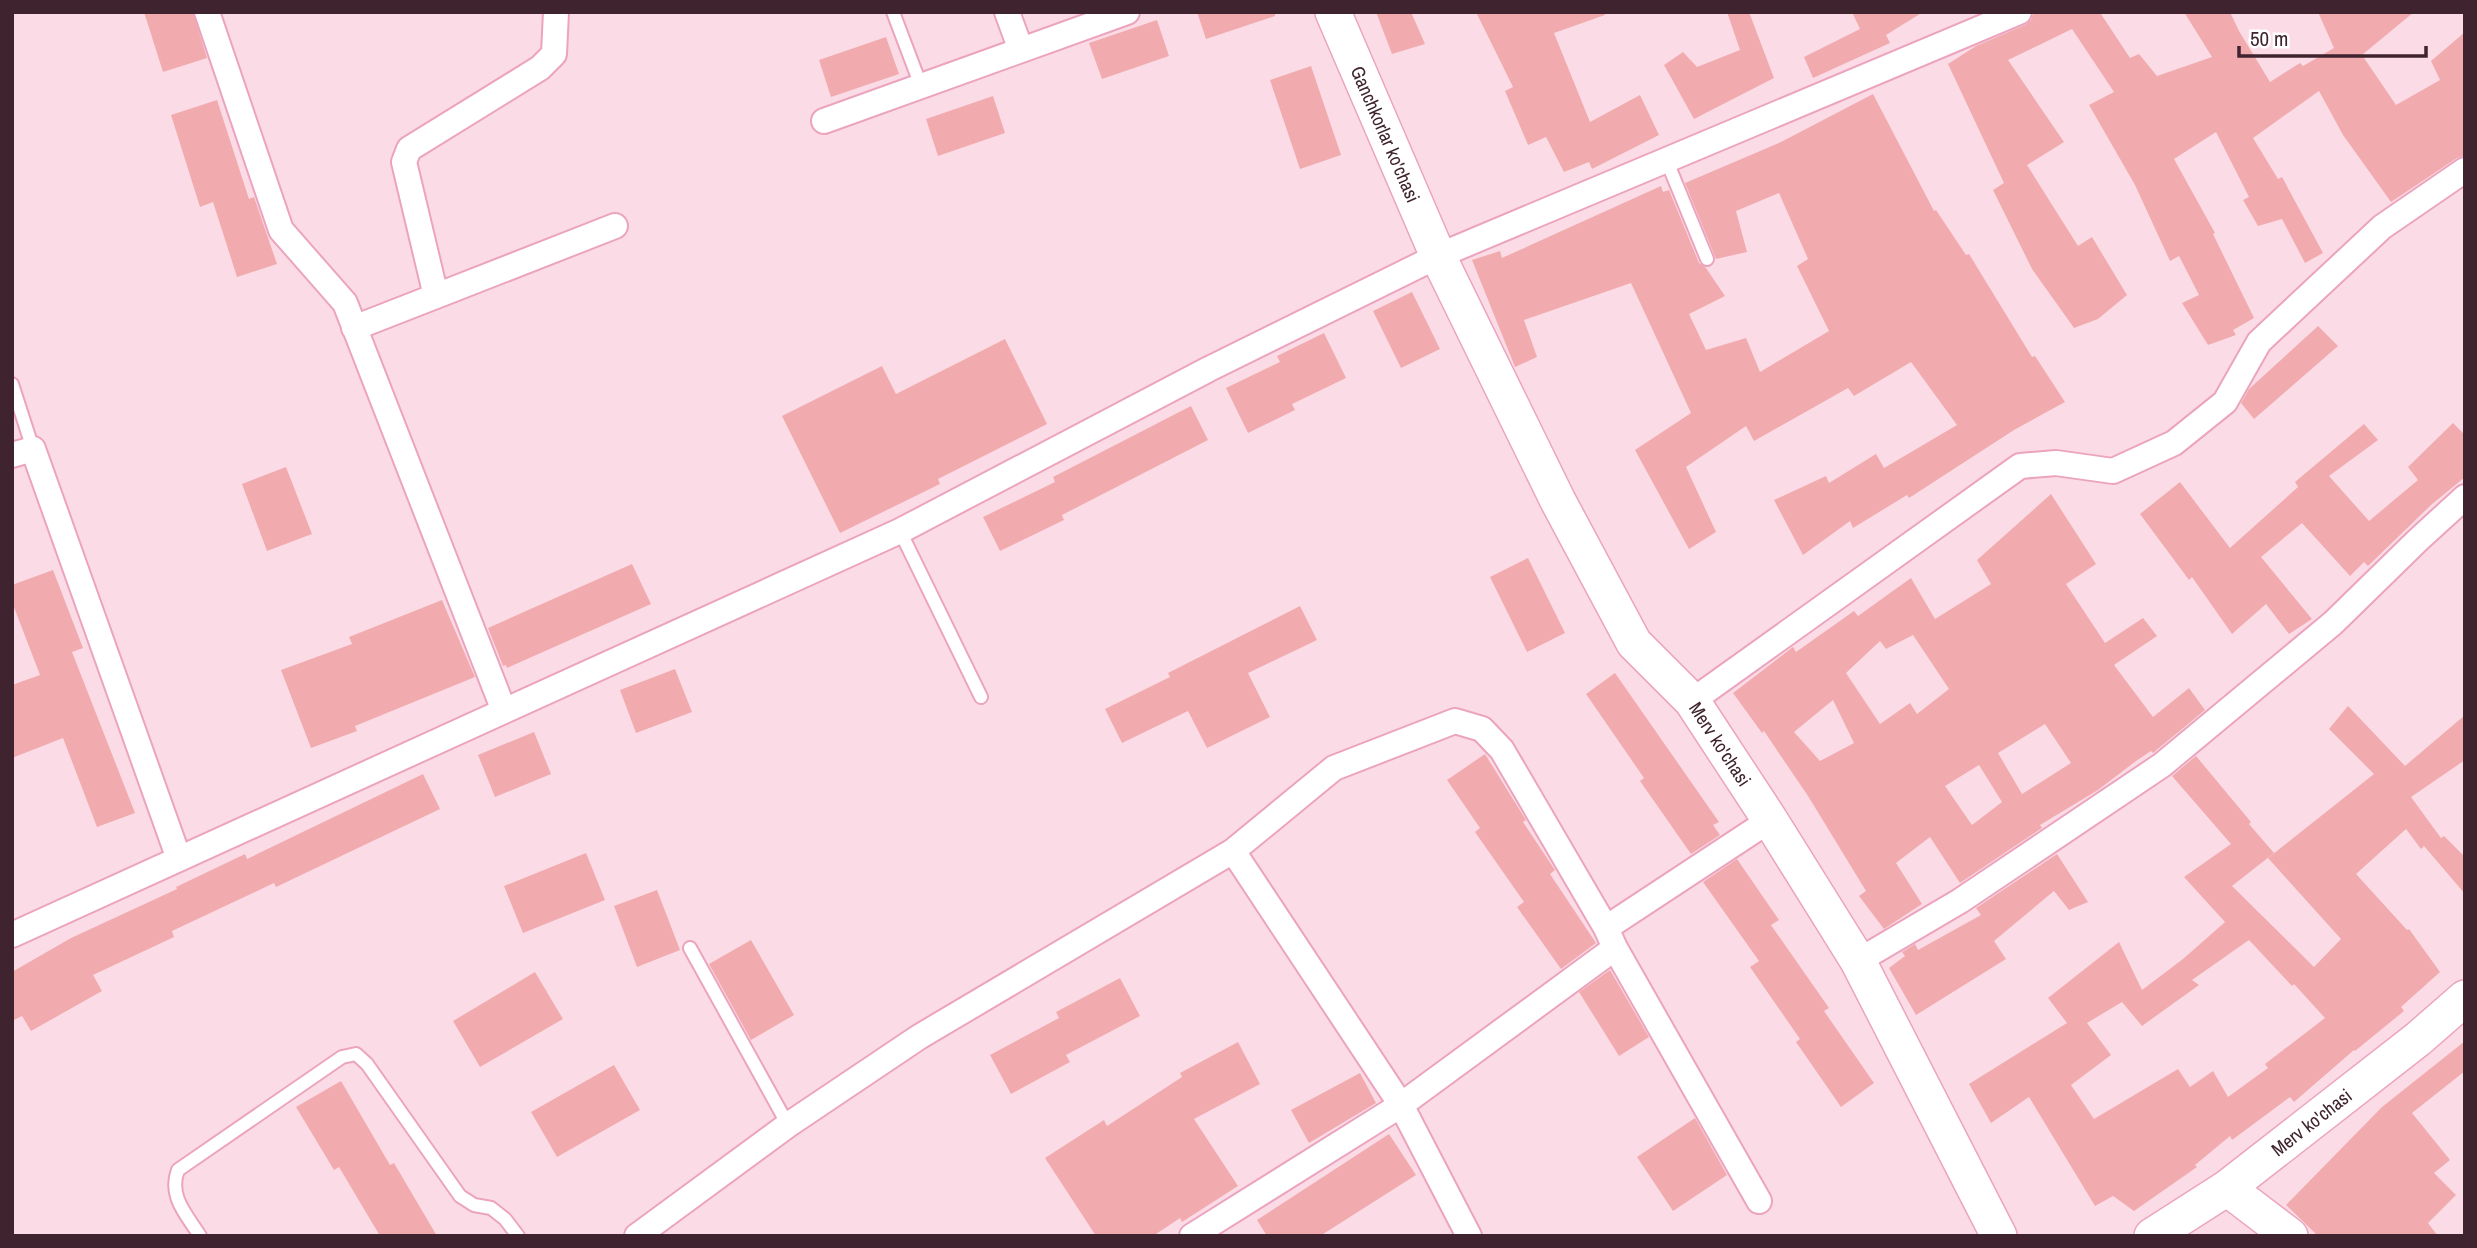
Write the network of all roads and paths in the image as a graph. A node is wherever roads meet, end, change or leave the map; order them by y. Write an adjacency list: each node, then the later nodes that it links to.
1 (207, 12): 17 (street)
2 (556, 12): 16 (street)
3 (893, 12): 9 (lane)
4 (1007, 12): 8 (street)
5 (1127, 12): 8 (street)
6 (1333, 12): 14 (street, Ganchkorlar ko'chasi)
7 (2019, 12): 11 (street)
8 (1021, 50): 9 (street)
9 (921, 86): 10 (street)
10 (824, 121)
11 (1666, 159): 14 (street); 15 (lane)
12 (2465, 170): 23 (street)
13 (615, 226): 16 (street)
14 (1438, 256): 21 (street); 23 (street, Merv ko'chasi)
15 (1707, 259)
16 (436, 296): 17 (street)
17 (354, 328): 24 (street)
18 (12, 384): 19 (lane)
19 (22, 452): 27 (street)
20 (2465, 497): 31 (street)
21 (900, 531): 22 (lane); 24 (street)
22 (981, 697)
23 (1692, 701): 25 (street, Merv ko'chasi)
24 (504, 711): 27 (street)
25 (1770, 820): 29 (street); 31 (street, Merv ko'chasi)
26 (1233, 851): 29 (street); 33 (street); 34 (street)
27 (179, 859): 28 (street)
28 (12, 935)
29 (1610, 938): 33 (street); 36 (street)
30 (691, 948): 34 (lane)
31 (1858, 961): 42 (street, Merv ko'chasi)
32 (2465, 998): 35 (street, Merv ko'chasi)
33 (1401, 1105): 40 (street); 41 (street)
34 (788, 1125): 39 (street)
35 (2227, 1188): 43 (street, Merv ko'chasi); 44 (street)
36 (1759, 1201)
37 (200, 1236): 38 (lane)
38 (518, 1236)
39 (637, 1236)
40 (1192, 1236)
41 (1469, 1236)
42 (1999, 1236)
43 (2152, 1236)
44 (2290, 1236)

